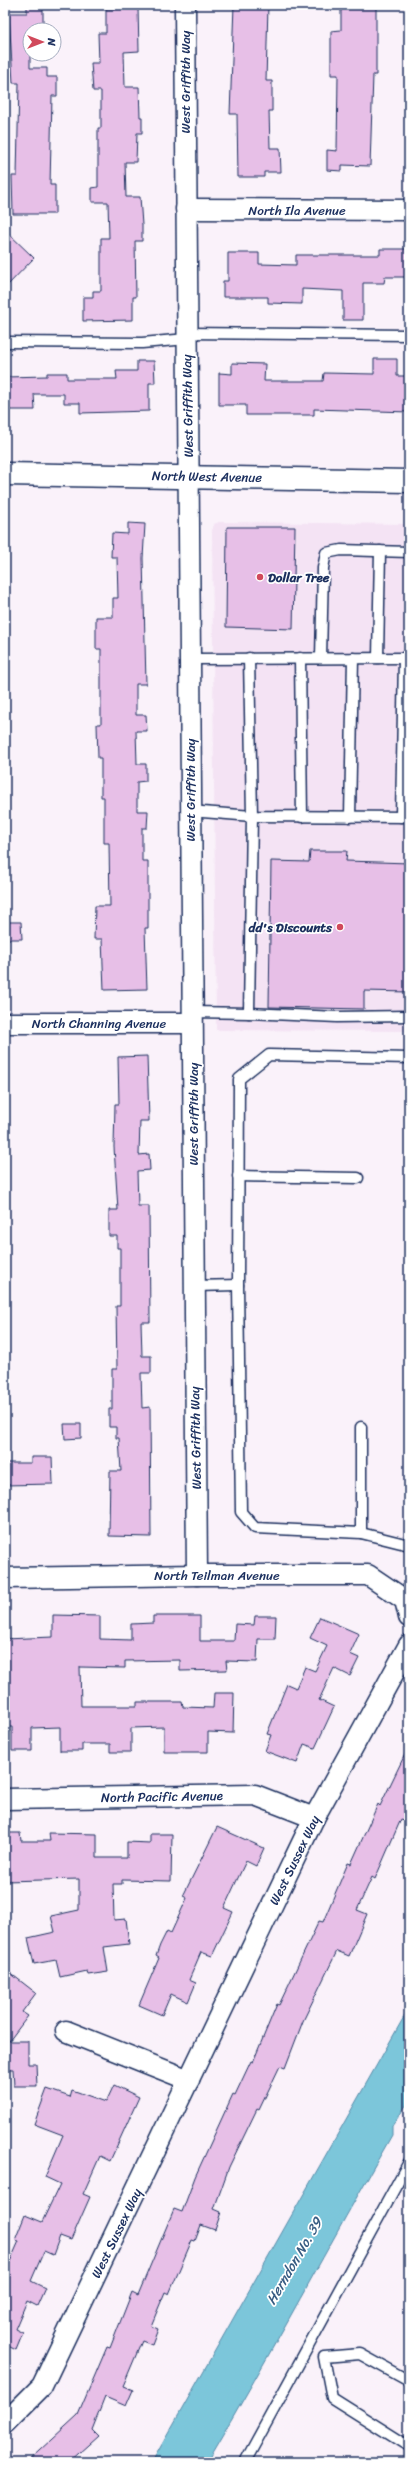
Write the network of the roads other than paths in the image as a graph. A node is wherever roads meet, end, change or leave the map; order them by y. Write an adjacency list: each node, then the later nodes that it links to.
1 (184, 5): 2 (street, West Griffith Way)
2 (186, 209): 3 (street, North Ila Avenue); 5 (street, West Griffith Way)
3 (409, 210)
4 (409, 335): 5 (lane)
5 (187, 336): 6 (lane); 8 (street, West Griffith Way)
6 (5, 342)
7 (5, 474): 8 (main road, North West Avenue)
8 (188, 476): 9 (main road, North West Avenue); 18 (street, West Griffith Way)
9 (409, 481)
10 (380, 551): 11 (lane); 14 (lane); 16 (lane)
11 (409, 552)
12 (249, 658): 13 (lane); 18 (lane); 20 (lane)
13 (300, 658): 14 (lane); 21 (lane)
14 (321, 658): 15 (lane)
15 (353, 658): 16 (lane); 22 (lane)
16 (378, 658): 17 (lane)
17 (406, 658): 23 (lane)
18 (190, 659): 19 (street, West Griffith Way)
19 (190, 811): 20 (lane); 26 (street, West Griffith Way)
20 (252, 816): 21 (lane); 24 (lane)
21 (302, 817): 22 (lane)
22 (350, 817): 23 (lane)
23 (405, 817)
24 (250, 1013): 25 (lane); 26 (lane)
25 (409, 1016)
26 (192, 1018): 27 (street, North Channing Avenue); 32 (street, West Griffith Way)
27 (5, 1023)
28 (409, 1058): 29 (lane)
29 (238, 1176): 30 (lane); 31 (lane)
30 (358, 1178)
31 (238, 1285): 32 (lane); 34 (lane)
32 (194, 1286): 36 (street, West Griffith Way)
33 (361, 1427): 34 (lane)
34 (361, 1533): 35 (lane)
35 (409, 1545)
36 (197, 1575): 37 (street, North Teilman Avenue); 38 (street, North Teilman Avenue)
37 (5, 1578)
38 (409, 1617)
39 (409, 1645): 41 (street, West Sussex Way)
40 (5, 1799): 41 (street, North Pacific Avenue)
41 (314, 1818): 43 (street, West Sussex Way)
42 (66, 2031): 43 (street)
43 (189, 2080): 48 (street, West Sussex Way)
44 (409, 2162): 45 (lane)
45 (308, 2347): 46 (lane); 50 (lane)
46 (324, 2357): 47 (lane); 49 (lane)
47 (409, 2381)
48 (5, 2423)
49 (405, 2444)
50 (245, 2462)

